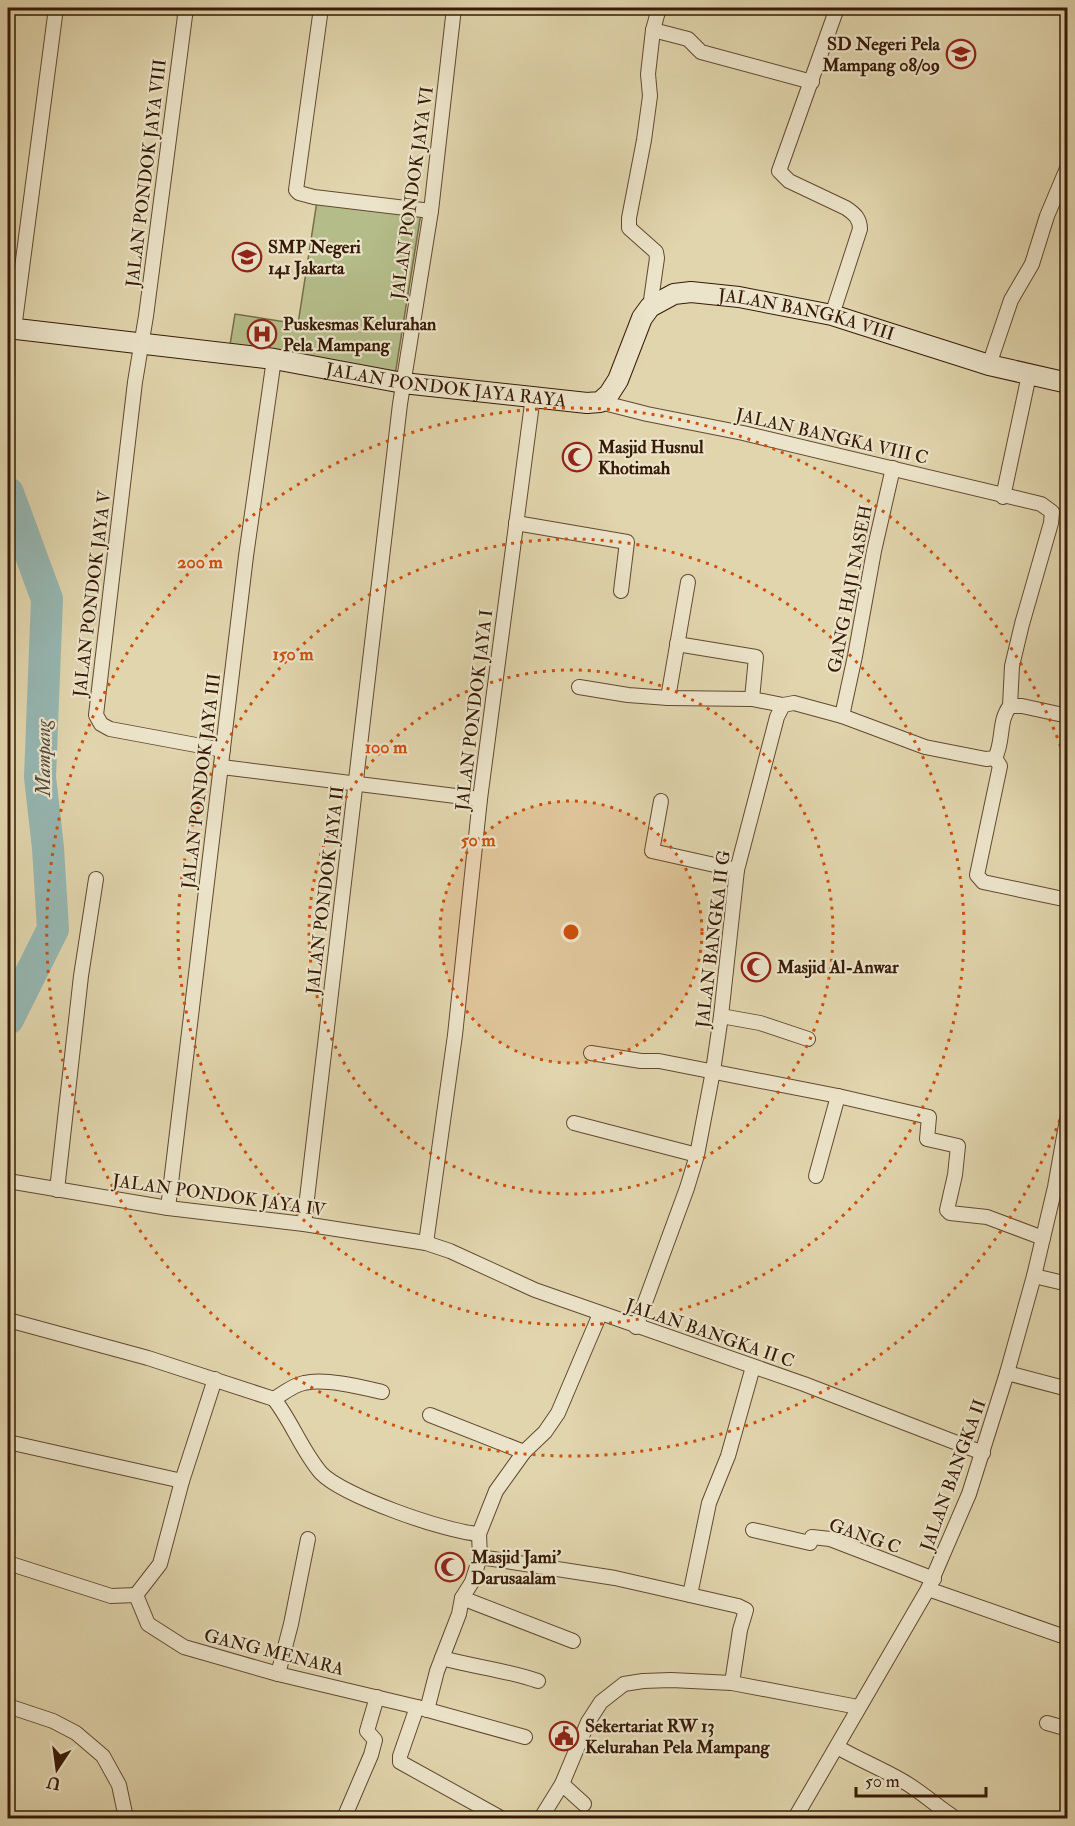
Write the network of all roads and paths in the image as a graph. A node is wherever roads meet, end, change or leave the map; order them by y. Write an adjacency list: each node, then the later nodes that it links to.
1 (56, 8): 13 (street)
2 (186, 8): 14 (street, JALAN PONDOK JAYA VIII)
3 (321, 8): 10 (street)
4 (454, 8): 10 (street, JALAN PONDOK JAYA VI)
5 (658, 8): 7 (street)
6 (837, 8): 8 (street)
7 (653, 30): 8 (street); 11 (street)
8 (812, 82): 12 (street)
9 (1068, 166): 16 (street)
10 (431, 211): 18 (street, JALAN PONDOK JAYA VI)
11 (650, 307): 12 (street, JALAN BANGKA VIII); 21 (street)
12 (832, 315): 16 (street, JALAN BANGKA VIII)
13 (11, 329): 14 (street, JALAN PONDOK JAYA RAYA)
14 (141, 343): 15 (street, JALAN PONDOK JAYA RAYA); 35 (street, JALAN PONDOK JAYA V)
15 (274, 359): 18 (street, JALAN PONDOK JAYA RAYA); 35 (street, JALAN PONDOK JAYA III)
16 (989, 365): 17 (street, JALAN BANGKA VIII)
17 (1029, 375): 19 (street, JALAN BANGKA VIII); 23 (street)
18 (403, 383): 20 (street, JALAN PONDOK JAYA RAYA); 38 (street, JALAN PONDOK JAYA II)
19 (1068, 383)
20 (533, 396): 21 (street, JALAN PONDOK JAYA RAYA); 24 (street, JALAN PONDOK JAYA I)
21 (600, 402): 22 (street, JALAN BANGKA VIII C)
22 (892, 468): 23 (street, JALAN BANGKA VIII C); 33 (street, GANG HAJI NASEH)
23 (1004, 496): 32 (street, JALAN BANGKA VIII C)
24 (516, 524): 26 (street); 39 (street, JALAN PONDOK JAYA I)
25 (688, 582): 27 (street)
26 (621, 591)
27 (676, 644): 29 (street); 30 (street)
28 (579, 687): 29 (street)
29 (668, 698): 30 (street)
30 (752, 699): 31 (street)
31 (783, 705): 33 (street); 41 (street, JALAN BANGKA II G)
32 (1010, 706): 34 (street); 36 (street)
33 (842, 716): 36 (street)
34 (1068, 716)
35 (223, 750): 37 (street, JALAN PONDOK JAYA III)
36 (995, 758): 43 (street)
37 (222, 767): 38 (street); 55 (street, JALAN PONDOK JAYA III)
38 (355, 782): 39 (street); 56 (street, JALAN PONDOK JAYA II)
39 (480, 799): 58 (street, JALAN PONDOK JAYA I)
40 (661, 801): 41 (street)
41 (737, 870): 44 (street, JALAN BANGKA II G)
42 (96, 879): 54 (street)
43 (1068, 900)
44 (721, 1016): 45 (street); 47 (street, JALAN BANGKA II G)
45 (808, 1039)
46 (591, 1053): 47 (street)
47 (713, 1071): 48 (street); 51 (street, JALAN BANGKA II G)
48 (838, 1096): 52 (street); 57 (street)
49 (1068, 1114): 57 (street, JALAN BANGKA II)
50 (574, 1123): 51 (street)
51 (697, 1155): 63 (street, JALAN BANGKA II G)
52 (816, 1176)
53 (8, 1181): 54 (street, JALAN PONDOK JAYA IV)
54 (57, 1190): 55 (street, JALAN PONDOK JAYA IV)
55 (168, 1208): 56 (street, JALAN PONDOK JAYA IV)
56 (304, 1224): 58 (street, JALAN PONDOK JAYA IV)
57 (1043, 1239): 59 (street, JALAN BANGKA II)
58 (426, 1244): 61 (street, JALAN BANGKA II C)
59 (1034, 1276): 60 (street); 65 (street, JALAN BANGKA II)
60 (1068, 1284)
61 (600, 1314): 63 (street, JALAN BANGKA II C); 72 (street)
62 (8, 1320): 66 (street)
63 (636, 1327): 64 (street, JALAN BANGKA II C)
64 (753, 1367): 73 (street, JALAN BANGKA II C); 82 (street)
65 (1007, 1373): 67 (street); 73 (street, JALAN BANGKA II)
66 (215, 1379): 69 (street); 74 (street)
67 (1068, 1389)
68 (382, 1392): 69 (street)
69 (274, 1399): 76 (street)
70 (430, 1415): 72 (street)
71 (8, 1442): 74 (street)
72 (524, 1452): 76 (street)
73 (983, 1453): 80 (street, JALAN BANGKA II)
74 (182, 1481): 81 (street)
75 (753, 1530): 80 (street, GANG C)
76 (478, 1534): 78 (street)
77 (308, 1539): 87 (street)
78 (480, 1557): 82 (street); 83 (street)
79 (8, 1563): 81 (street)
80 (931, 1584): 84 (street); 92 (street, JALAN BANGKA II)
81 (136, 1595): 87 (street, GANG MENARA)
82 (690, 1595): 89 (street)
83 (462, 1598): 85 (street); 86 (street)
84 (1068, 1638)
85 (573, 1641)
86 (442, 1658): 88 (street); 93 (street)
87 (278, 1674): 90 (street, GANG MENARA)
88 (538, 1681)
89 (732, 1683): 92 (street); 98 (street)
90 (377, 1697): 93 (street, GANG MENARA); 101 (street)
91 (8, 1706): 100 (street)
92 (858, 1707): 97 (street, JALAN BANGKA II)
93 (422, 1708): 96 (street, GANG MENARA); 102 (street)
94 (1047, 1723): 95 (street)
95 (1068, 1730)
96 (525, 1737)
97 (837, 1747): 104 (street, JALAN BANGKA II); 105 (street)
98 (562, 1784): 99 (street); 103 (street)
99 (584, 1804)
100 (126, 1818)
101 (344, 1818)
102 (501, 1818)
103 (541, 1818)
104 (795, 1818)
105 (955, 1818)

